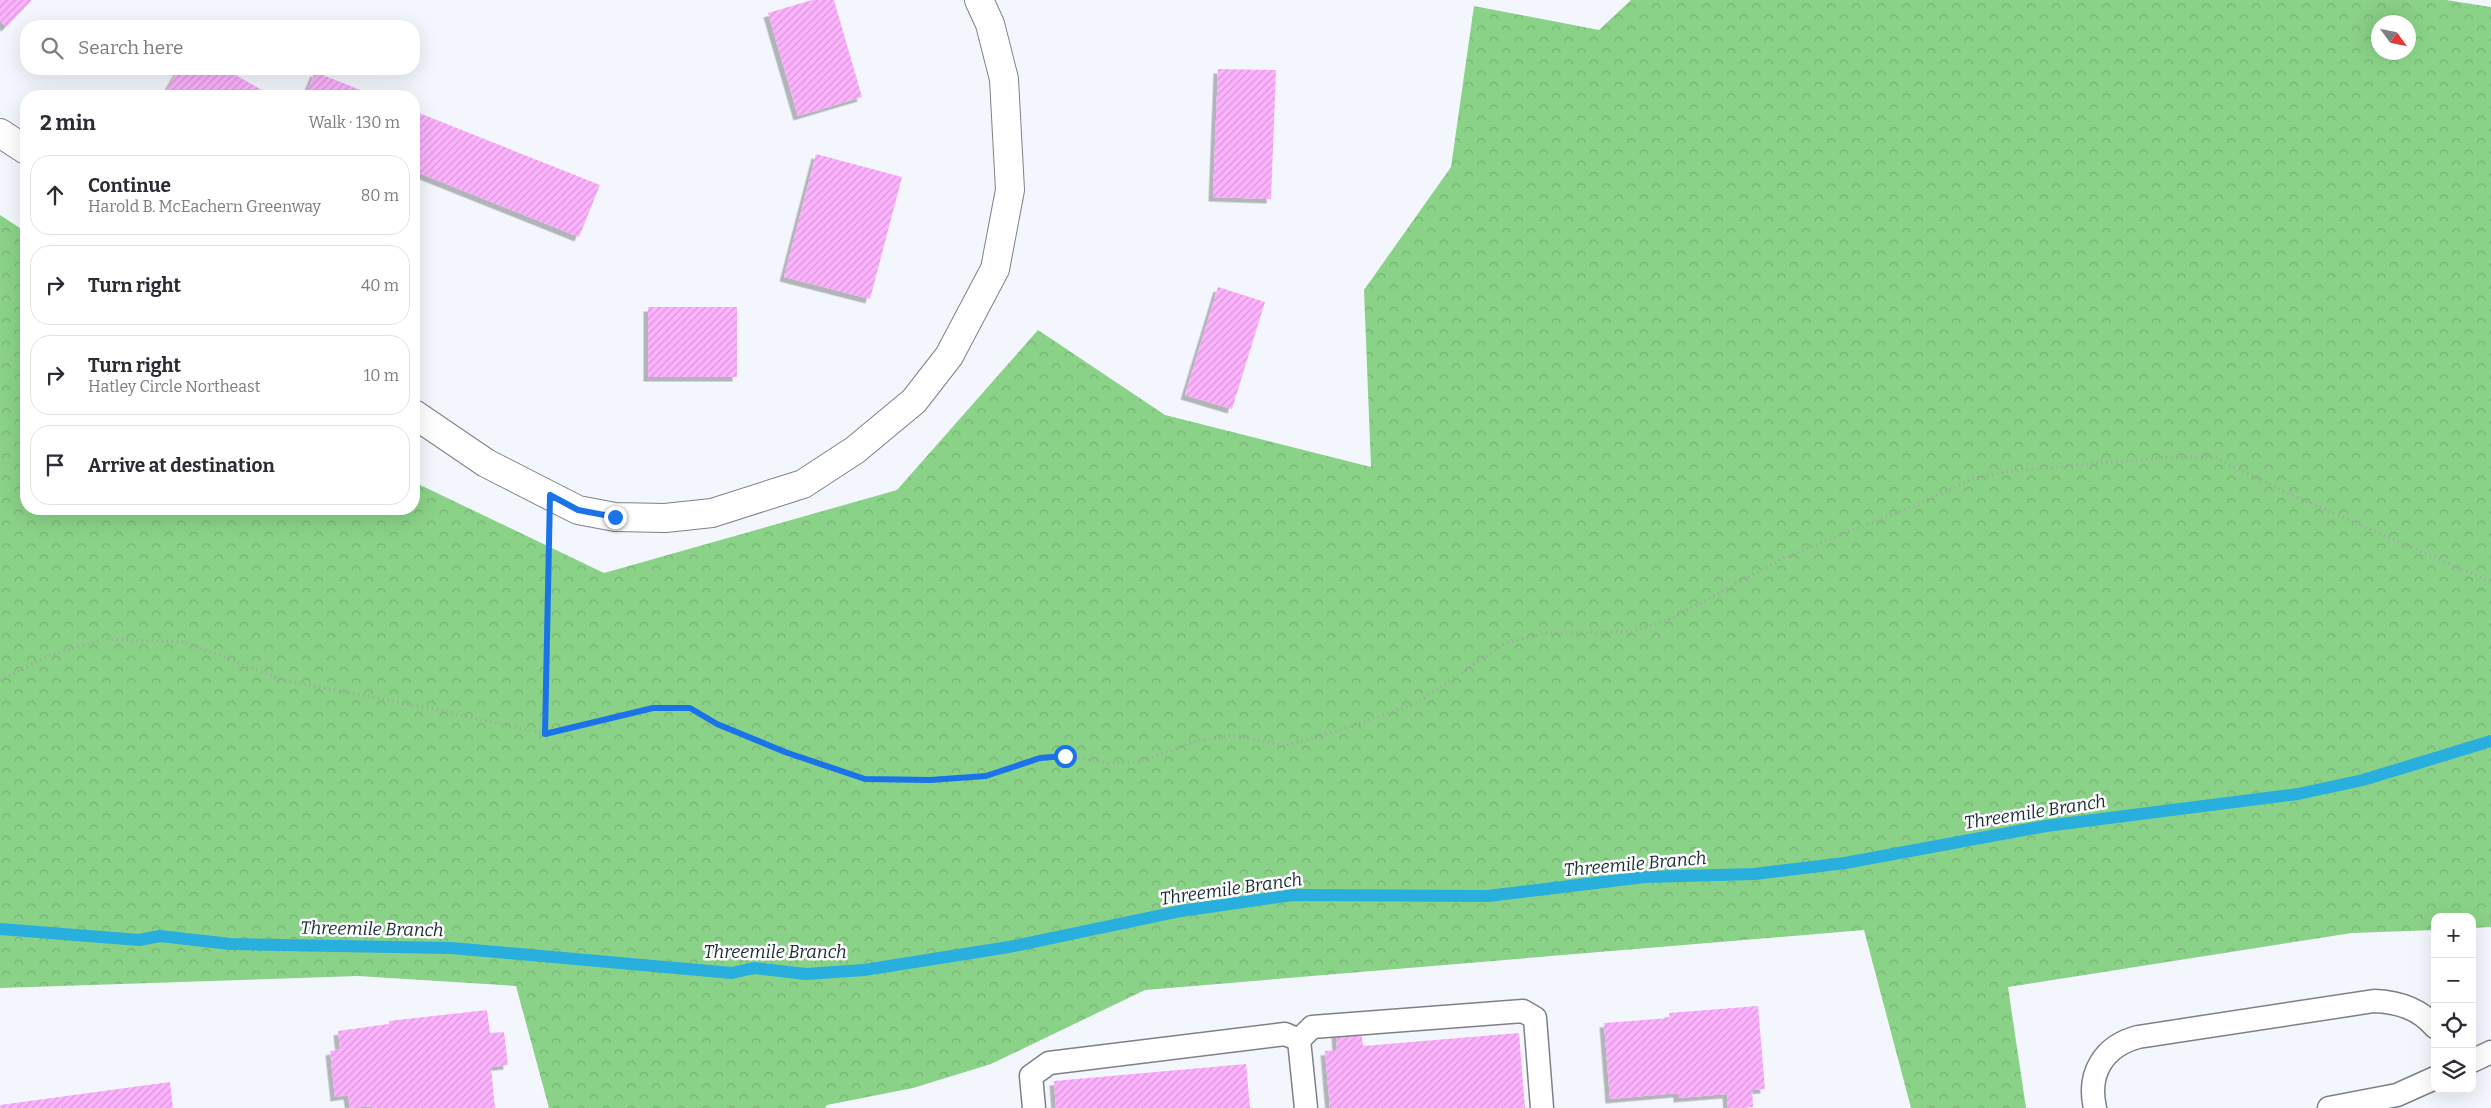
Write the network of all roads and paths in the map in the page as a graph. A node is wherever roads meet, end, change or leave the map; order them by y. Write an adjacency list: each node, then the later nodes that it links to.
1 (979, 0): 5 (street)
2 (0, 133): 3 (street)
3 (20, 146)
4 (420, 418): 5 (street)
5 (550, 495): 8 (path)
6 (2491, 582): 8 (path)
7 (0, 680): 8 (path)
8 (545, 734)
9 (2431, 1023): 17 (lane)
10 (1298, 1040): 14 (lane); 15 (lane); 16 (lane)
11 (2491, 1052): 12 (lane)
12 (2476, 1059)
13 (2431, 1080): 18 (lane)
14 (1034, 1108)
15 (1306, 1108)
16 (1542, 1108)
17 (2095, 1108)
18 (2329, 1108)

